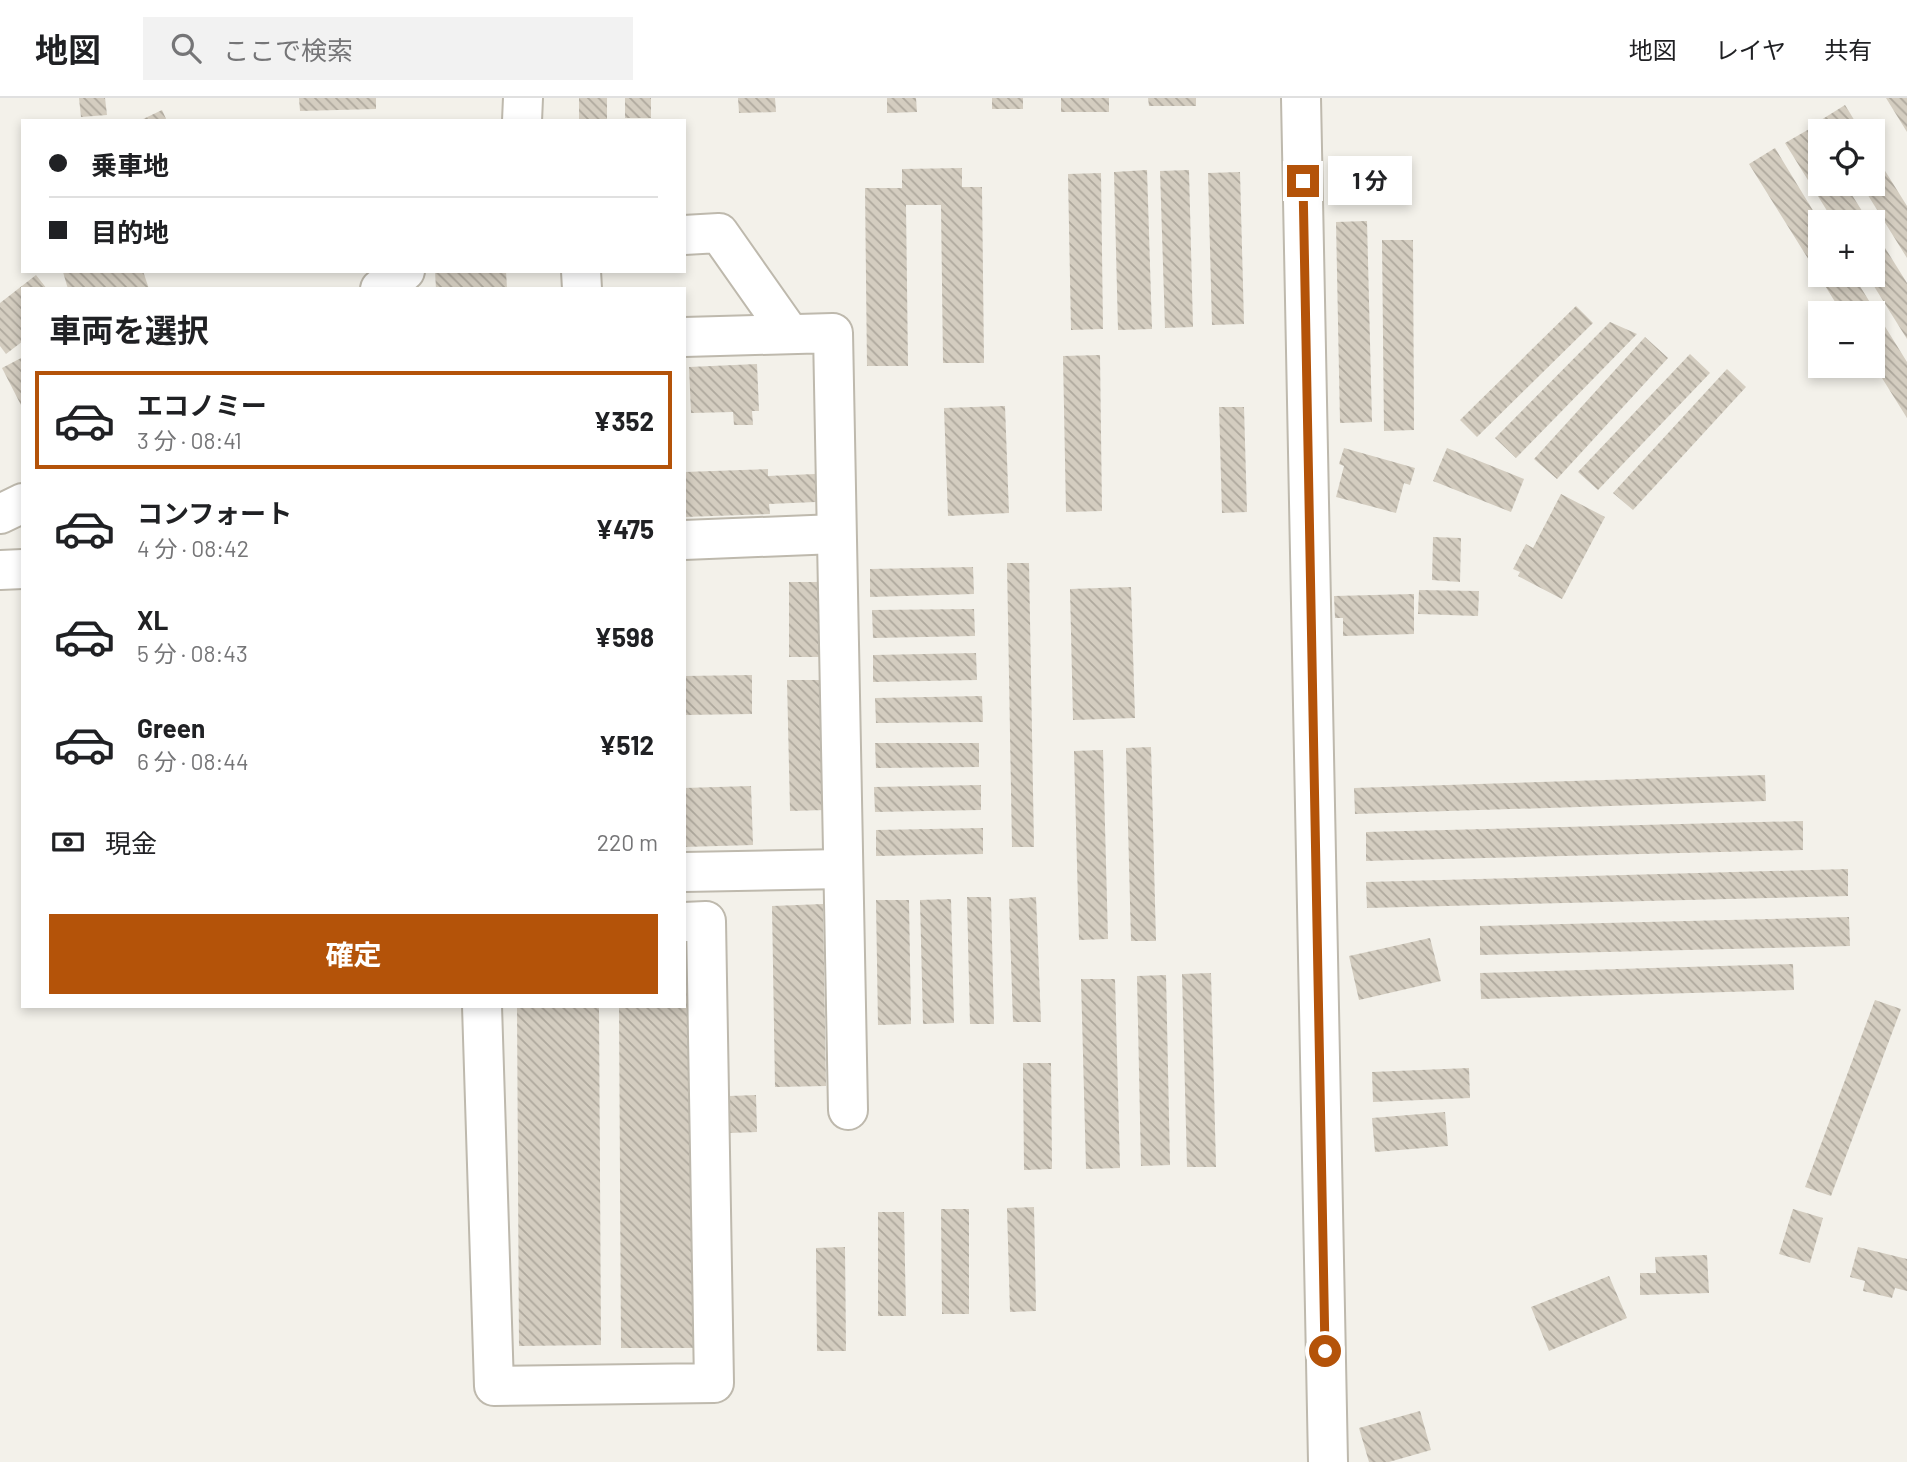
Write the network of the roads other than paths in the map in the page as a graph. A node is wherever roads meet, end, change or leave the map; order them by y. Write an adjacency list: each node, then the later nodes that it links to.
1 (523, 98): 3 (street)
2 (1301, 98): 20 (street)
3 (522, 119)
4 (686, 235): 7 (street)
5 (402, 273): 6 (street)
6 (383, 287)
7 (790, 334): 8 (street); 11 (street)
8 (686, 337)
9 (21, 504): 10 (street)
10 (0, 514)
11 (836, 534): 12 (street); 15 (street)
12 (686, 540)
13 (21, 569): 14 (street)
14 (0, 570)
15 (843, 869): 16 (street); 19 (street)
16 (686, 872)
17 (686, 922): 18 (street)
18 (482, 1008)
19 (848, 1110)
20 (1328, 1462)

